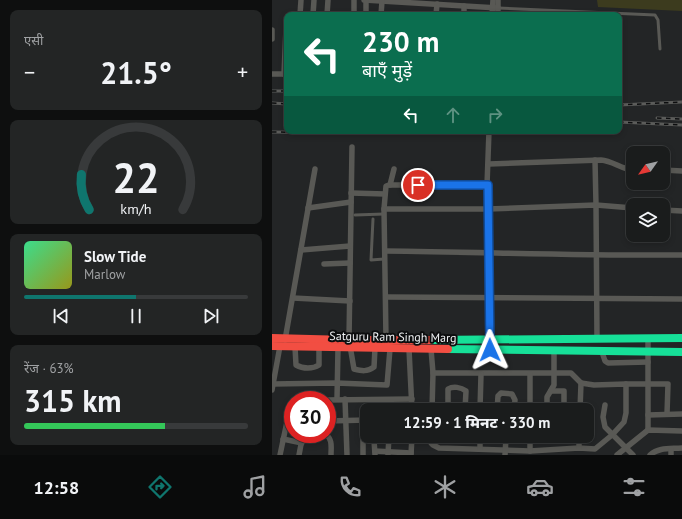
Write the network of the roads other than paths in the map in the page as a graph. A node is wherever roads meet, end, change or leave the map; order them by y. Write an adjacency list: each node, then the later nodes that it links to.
1 (301, 0): 12 (street)
2 (314, 0): 13 (street)
3 (328, 0): 14 (street)
4 (354, 0): 15 (street)
5 (365, 0): 8 (street); 16 (street)
6 (493, 0): 11 (street)
7 (498, 0): 11 (street)
8 (382, 1): 9 (street); 17 (street)
9 (437, 4): 10 (street); 18 (street)
10 (461, 4): 11 (street)
11 (495, 8): 19 (street); 20 (street); 21 (lane)
12 (300, 12)
13 (313, 12)
14 (327, 12)
15 (354, 12)
16 (366, 12)
17 (381, 12)
18 (436, 12)
19 (493, 12)
20 (497, 12)
21 (586, 12)
22 (622, 14): 25 (lane)
23 (272, 30): 24 (street)
24 (272, 39)
25 (660, 50)
26 (272, 74): 27 (street)
27 (284, 74)
28 (489, 134): 31 (street)
29 (352, 147): 39 (street)
30 (594, 160): 31 (street); 34 (street); 42 (street)
31 (488, 164): 38 (street)
32 (394, 168): 37 (street)
33 (315, 169): 44 (street)
34 (626, 169)
35 (670, 170): 36 (street)
36 (682, 171)
37 (390, 185): 38 (street); 40 (street)
38 (488, 185): 45 (street)
39 (351, 193): 40 (street); 41 (street)
40 (385, 194): 48 (street)
41 (351, 202): 44 (street); 51 (street)
42 (596, 205): 43 (street); 45 (street); 56 (street)
43 (626, 207)
44 (308, 208): 52 (street)
45 (488, 209): 48 (street); 54 (street)
46 (670, 210): 47 (street)
47 (682, 211)
48 (384, 212): 49 (lane); 53 (street)
49 (355, 215)
50 (373, 219): 57 (lane)
51 (350, 246): 52 (street); 58 (street)
52 (301, 250): 61 (street)
53 (385, 251): 54 (street); 57 (street)
54 (489, 252): 56 (street); 62 (street)
55 (682, 255): 56 (street)
56 (596, 256): 63 (street)
57 (385, 259): 60 (street)
58 (350, 263): 59 (street); 65 (street)
59 (324, 264)
60 (386, 297): 62 (street); 71 (street)
61 (293, 298): 65 (street); 72 (street)
62 (490, 299): 63 (street); 67 (street)
63 (596, 299): 64 (street); 68 (street)
64 (682, 300)
65 (350, 301): 73 (street)
66 (272, 338): 72 (main road, Satguru Ram Singh Marg)
67 (490, 338): 68 (main road, Satguru Ram Singh Marg); 71 (main road, Satguru Ram Singh Marg); 81 (street)
68 (597, 338): 69 (main road, Satguru Ram Singh Marg)
69 (648, 338): 70 (main road, Satguru Ram Singh Marg); 84 (street)
70 (682, 338)
71 (386, 339): 73 (main road, Satguru Ram Singh Marg)
72 (280, 344): 73 (main road, Satguru Ram Singh Marg); 74 (main road, Satguru Ram Singh Marg); 95 (street)
73 (350, 344): 76 (main road, Satguru Ram Singh Marg); 77 (main road, Satguru Ram Singh Marg); 77 (street)
74 (295, 347): 75 (main road, Satguru Ram Singh Marg); 75 (street)
75 (319, 347): 76 (main road, Satguru Ram Singh Marg)
76 (338, 348): 91 (street)
77 (375, 348): 78 (main road, Satguru Ram Singh Marg)
78 (390, 349): 79 (main road, Satguru Ram Singh Marg); 91 (street)
79 (409, 349): 80 (main road, Satguru Ram Singh Marg); 99 (street)
80 (431, 349): 81 (main road, Satguru Ram Singh Marg); 87 (street)
81 (490, 350): 82 (main road, Satguru Ram Singh Marg)
82 (554, 351): 83 (main road, Satguru Ram Singh Marg); 88 (street)
83 (602, 352): 84 (main road, Satguru Ram Singh Marg); 86 (street)
84 (648, 352): 85 (main road, Satguru Ram Singh Marg); 86 (street)
85 (682, 352)
86 (648, 362): 94 (street)
87 (433, 373): 89 (street); 101 (street)
88 (554, 373): 90 (street); 92 (street); 96 (street)
89 (481, 374): 90 (street); 104 (street)
90 (530, 374): 107 (street)
91 (336, 383): 95 (street); 97 (street)
92 (580, 383): 93 (street); 110 (street)
93 (626, 384): 94 (street); 121 (street)
94 (648, 384): 112 (street); 114 (street)
95 (273, 387)
96 (551, 391): 108 (street); 109 (street)
97 (337, 399): 98 (street)
98 (345, 399): 99 (street); 115 (street)
99 (412, 399): 100 (street)
100 (412, 403)
101 (432, 403)
102 (448, 403): 103 (street)
103 (465, 403)
104 (480, 403)
105 (498, 403): 106 (street)
106 (515, 403)
107 (530, 403)
108 (547, 403)
109 (564, 403)
110 (580, 403)
111 (604, 404): 121 (street)
112 (667, 414): 113 (street); 114 (street)
113 (682, 414)
114 (648, 415): 118 (street)
115 (347, 420): 116 (street); 117 (street); 144 (street)
116 (360, 420)
117 (336, 421)
118 (648, 430): 119 (street); 134 (street)
119 (682, 431)
120 (284, 434): 122 (street)
121 (612, 435): 131 (street); 134 (street)
122 (283, 439): 141 (street)
123 (302, 443): 142 (street)
124 (331, 443): 143 (street)
125 (389, 443): 139 (street)
126 (412, 443): 140 (street)
127 (431, 443): 133 (street)
128 (480, 443): 133 (street)
129 (530, 443): 135 (street)
130 (579, 443): 131 (street)
131 (579, 448): 135 (street)
132 (682, 448): 137 (street)
133 (480, 449): 136 (street)
134 (625, 449): 146 (street); 147 (street)
135 (530, 451): 136 (street)
136 (505, 452)
137 (671, 452): 148 (street)
138 (375, 453): 139 (street); 145 (street)
139 (388, 453): 140 (street)
140 (411, 454)
141 (280, 455)
142 (299, 455)
143 (331, 455)
144 (347, 455)
145 (363, 455)
146 (617, 455)
147 (633, 455)
148 (650, 455)

